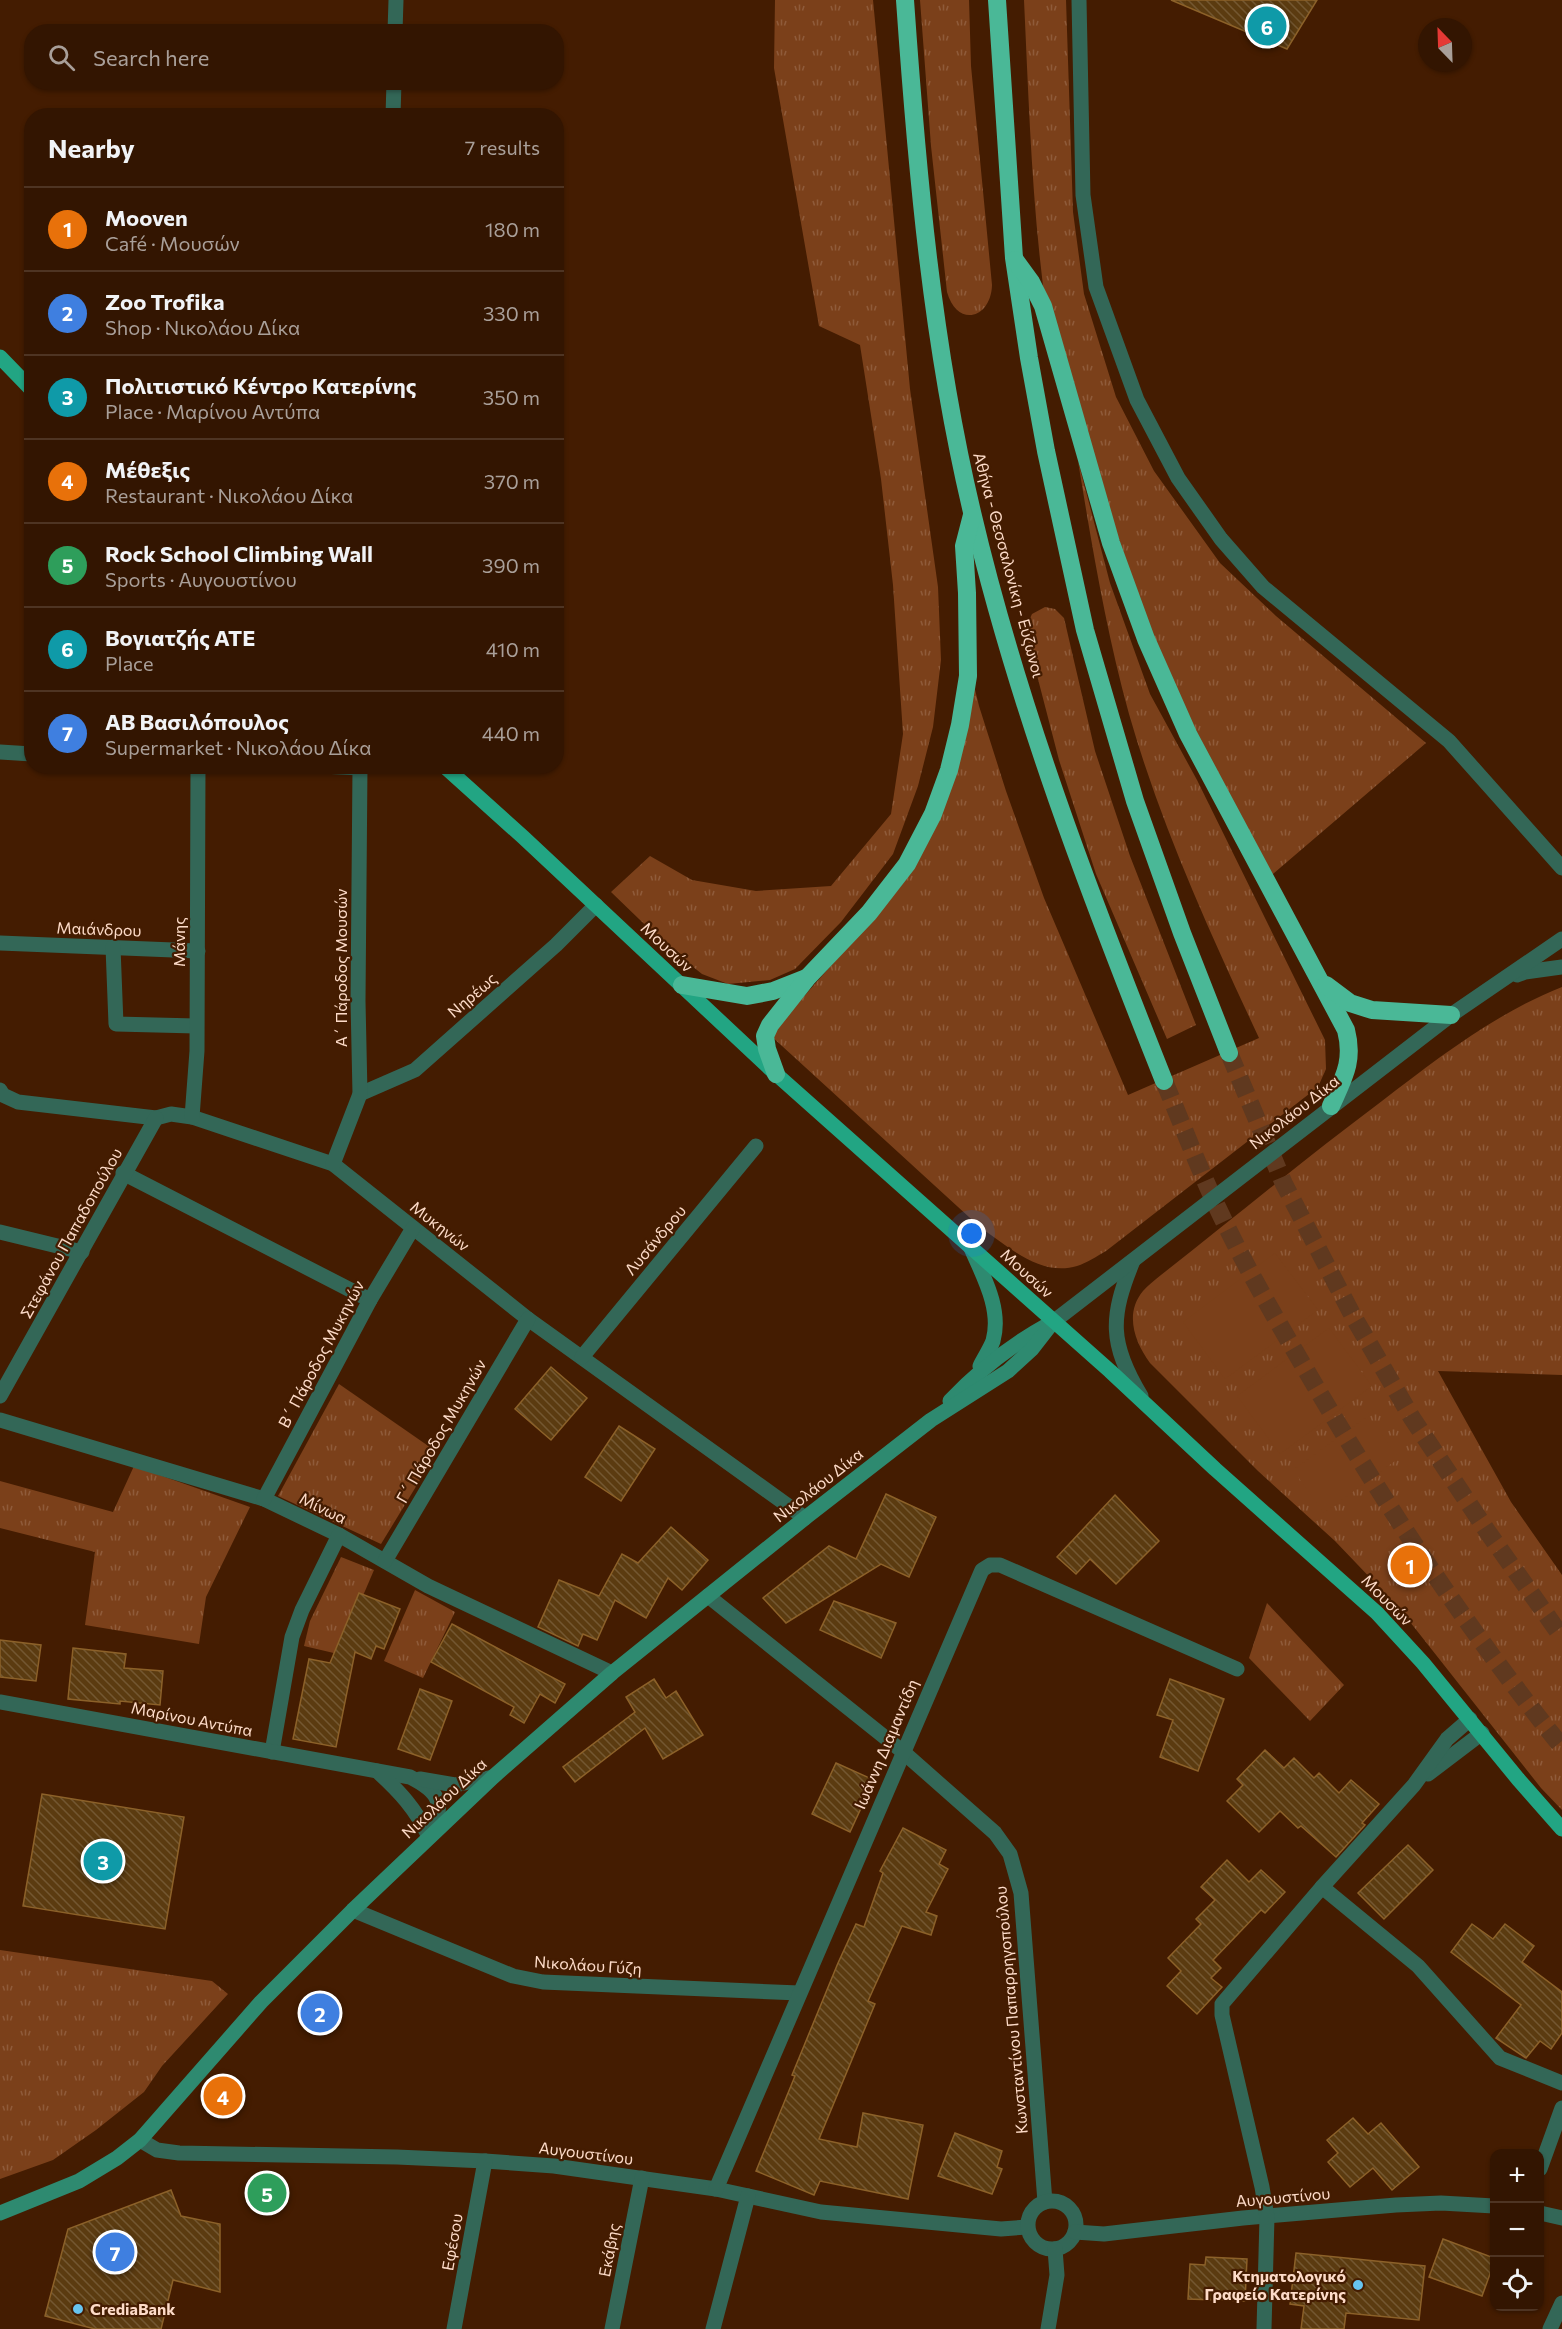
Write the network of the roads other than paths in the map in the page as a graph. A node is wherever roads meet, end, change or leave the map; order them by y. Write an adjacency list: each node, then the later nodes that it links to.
1 (396, 0): 5 (street)
2 (904, 0): 11 (highway, Αθήνα - Θεσσαλονίκη - Εύζωνοι)
3 (997, 0): 8 (highway)
4 (1079, 0): 17 (street)
5 (395, 24)
6 (394, 90): 7 (street)
7 (393, 108)
8 (1014, 258): 25 (highway); 30 (highway)
9 (0, 357): 10 (main road)
10 (24, 382)
11 (972, 514): 24 (highway); 32 (highway, Αθήνα - Θεσσαλονίκη - Εύζωνοι)
12 (0, 752): 13 (street)
13 (24, 754)
14 (198, 774): 22 (street, Μάνης)
15 (360, 774): 34 (street, Α΄ Πάροδος Μουσών)
16 (453, 774): 18 (main road, Μουσών)
17 (1562, 868)
18 (596, 905): 27 (main road, Μουσών); 34 (street, Νηρέως)
19 (1562, 939): 26 (street, Νικολάου Δίκα)
20 (0, 943): 21 (street, Μαιάνδρου)
21 (113, 947): 22 (street, Μαιάνδρου); 29 (street)
22 (198, 951): 29 (street, Μάνης)
23 (1562, 967): 26 (street)
24 (808, 977): 27 (highway); 31 (highway)
25 (1320, 981): 28 (highway); 35 (highway)
26 (1497, 983): 28 (street, Νικολάου Δίκα)
27 (682, 986): 31 (main road, Μουσών)
28 (1451, 1015): 35 (street, Νικολάου Δίκα)
29 (196, 1026): 36 (street, Μάνης)
30 (1229, 1053)
31 (776, 1074): 43 (main road, Μουσών)
32 (1164, 1081)
33 (0, 1090): 37 (street, Μυκηνών)
34 (360, 1094): 39 (street, Α΄ Πάροδος Μουσών)
35 (1331, 1106): 45 (street, Νικολάου Δίκα)
36 (192, 1117): 37 (street, Μυκηνών); 39 (street, Μυκηνών)
37 (156, 1118): 40 (street, Στεφάνου Παπαδοπούλου)
38 (756, 1146): 49 (street, Λυσάνδρου)
39 (333, 1164): 41 (street, Μυκηνών)
40 (123, 1173): 44 (street, Στεφάνου Παπαδοπούλου); 46 (street)
41 (413, 1228): 46 (street, Β΄ Πάροδος Μυκηνών); 47 (street, Μυκηνών)
42 (0, 1232): 44 (street)
43 (971, 1248): 48 (main road, Μουσών); 50 (main road)
44 (82, 1252): 51 (street, Στεφάνου Παπαδοπούλου)
45 (1133, 1260): 48 (street, Νικολάου Δίκα); 52 (street)
46 (369, 1300): 55 (street, Β΄ Πάροδος Μυκηνών)
47 (528, 1318): 49 (street, Μυκηνών); 58 (street, Γ΄ Πάροδος Μυκηνών)
48 (1053, 1322): 50 (main road, Νικολάου Δίκα); 52 (main road, Μουσών); 54 (main road, Νικολάου Δίκα)
49 (582, 1357): 56 (street, Μυκηνών)
50 (974, 1376): 54 (main road, Νικολάου Δίκα)
51 (0, 1396)
52 (1146, 1404): 63 (main road, Μουσών)
53 (0, 1420): 55 (street, Μίνωα)
54 (931, 1420): 56 (main road, Νικολάου Δίκα)
55 (264, 1499): 57 (street, Μίνωα)
56 (805, 1518): 59 (main road, Νικολάου Δίκα)
57 (339, 1535): 58 (street, Μίνωα); 66 (street)
58 (385, 1561): 61 (street, Μίνωα)
59 (708, 1596): 61 (main road, Νικολάου Δίκα); 65 (street, Κωνσταντίνου Παπαρρηγοπούλου)
60 (1237, 1668): 65 (street, Ιωάννη Διαμαντίδη)
61 (612, 1673): 69 (main road, Νικολάου Δίκα)
62 (0, 1702): 66 (street, Μαρίνου Αντύπα)
63 (1470, 1719): 64 (main road, Μουσών); 70 (street)
64 (1482, 1733): 70 (street); 71 (main road, Μουσών)
65 (902, 1751): 75 (street, Ιωάννη Διαμαντίδη); 84 (street, Κωνσταντίνου Παπαρρηγοπούλου)
66 (272, 1752): 67 (street, Μαρίνου Αντύπα)
67 (377, 1771): 68 (street, Μαρίνου Αντύπα); 72 (street)
68 (410, 1777): 69 (street, Μαρίνου Αντύπα); 72 (street)
69 (493, 1777): 72 (main road, Νικολάου Δίκα)
70 (1414, 1785): 73 (street)
71 (1562, 1829)
72 (429, 1837): 74 (main road, Νικολάου Δίκα)
73 (1322, 1887): 76 (street); 88 (street)
74 (353, 1910): 75 (street, Νικολάου Γύζη); 78 (main road, Νικολάου Δίκα)
75 (799, 1994): 82 (street, Ιωάννη Διαμαντίδη)
76 (1562, 2083)
77 (1562, 2108): 79 (street)
78 (140, 2140): 80 (street, Αυγουστίνου); 86 (main road, Νικολάου Δίκα)
79 (1544, 2156)
80 (485, 2161): 81 (street, Αυγουστίνου); 94 (street, Εφέσου)
81 (642, 2178): 82 (street, Αυγουστίνου); 95 (street, Εκάβης)
82 (716, 2189): 83 (street, Αυγουστίνου)
83 (748, 2196): 90 (street, Αυγουστίνου); 96 (street)
84 (1045, 2202): 90 (street); 91 (street)
85 (1490, 2206): 88 (street, Αυγουστίνου)
86 (0, 2213)
87 (1544, 2214): 89 (street)
88 (1266, 2217): 91 (street, Αυγουστίνου); 98 (street)
89 (1562, 2218)
90 (1027, 2227): 92 (street)
91 (1075, 2232): 92 (street)
92 (1055, 2249): 97 (street)
93 (1562, 2303): 99 (street)
94 (454, 2329)
95 (612, 2329)
96 (713, 2329)
97 (1048, 2329)
98 (1264, 2329)
99 (1550, 2329)

